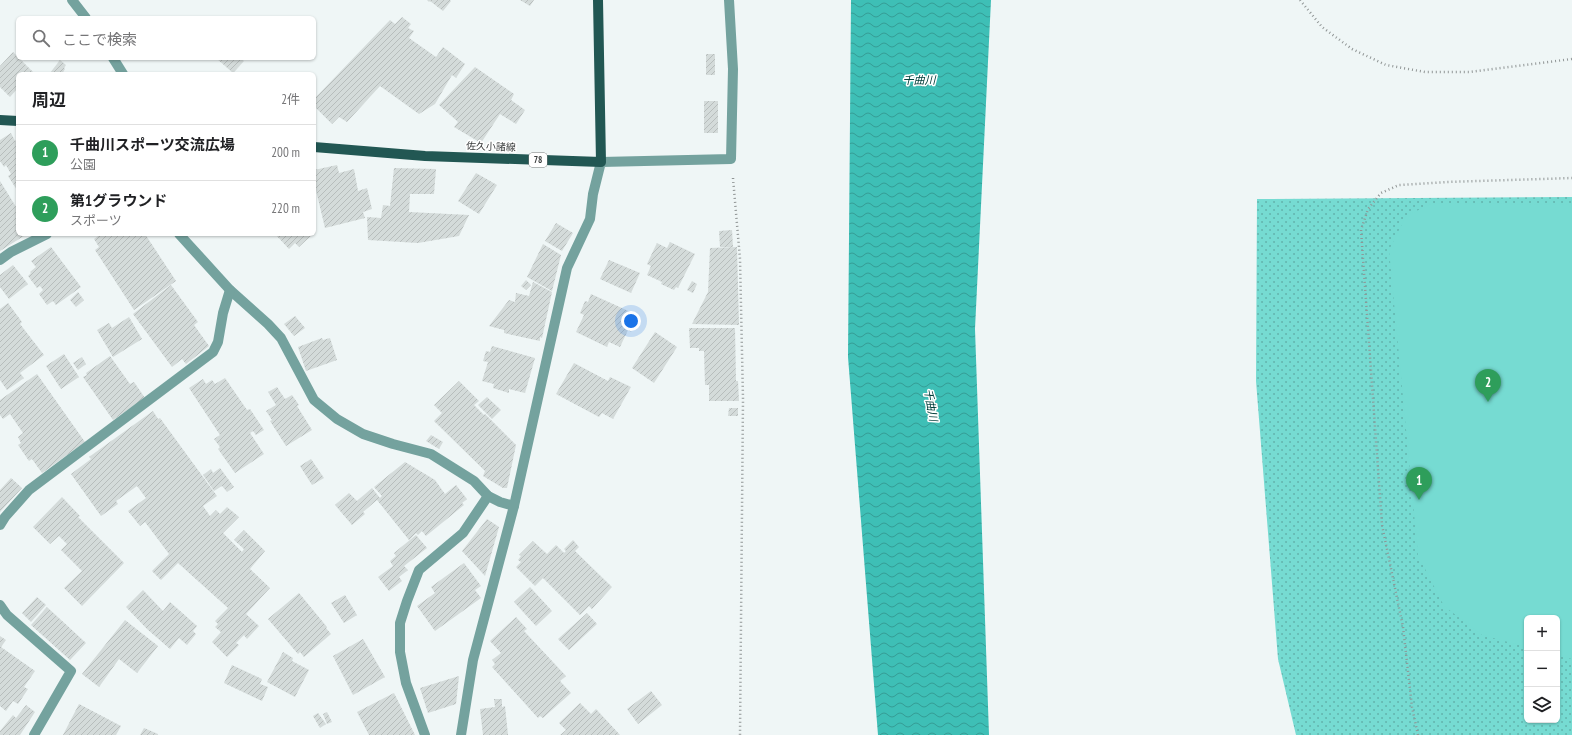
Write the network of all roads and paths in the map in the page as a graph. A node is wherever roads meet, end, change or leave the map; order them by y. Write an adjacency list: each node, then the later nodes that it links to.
1 (72, 0): 5 (street)
2 (598, 0): 13 (main road)
3 (729, 0): 12 (street)
4 (1300, 0): 6 (path)
5 (84, 16)
6 (1572, 59)
7 (114, 60): 8 (street)
8 (122, 72)
9 (0, 120): 10 (main road)
10 (16, 121)
11 (316, 147): 13 (main road, 佐久小諸線 / 78)
12 (731, 159): 13 (street); 26 (path)
13 (602, 162): 20 (street)
14 (1572, 178): 27 (path)
15 (43, 236): 17 (street)
16 (181, 236): 18 (street)
17 (0, 260)
18 (230, 290): 19 (street); 21 (street)
19 (488, 496): 20 (street); 24 (street)
20 (514, 506): 25 (street)
21 (0, 525)
22 (0, 605): 23 (street)
23 (34, 735)
24 (425, 735)
25 (461, 735)
26 (740, 735)
27 (1418, 735)

